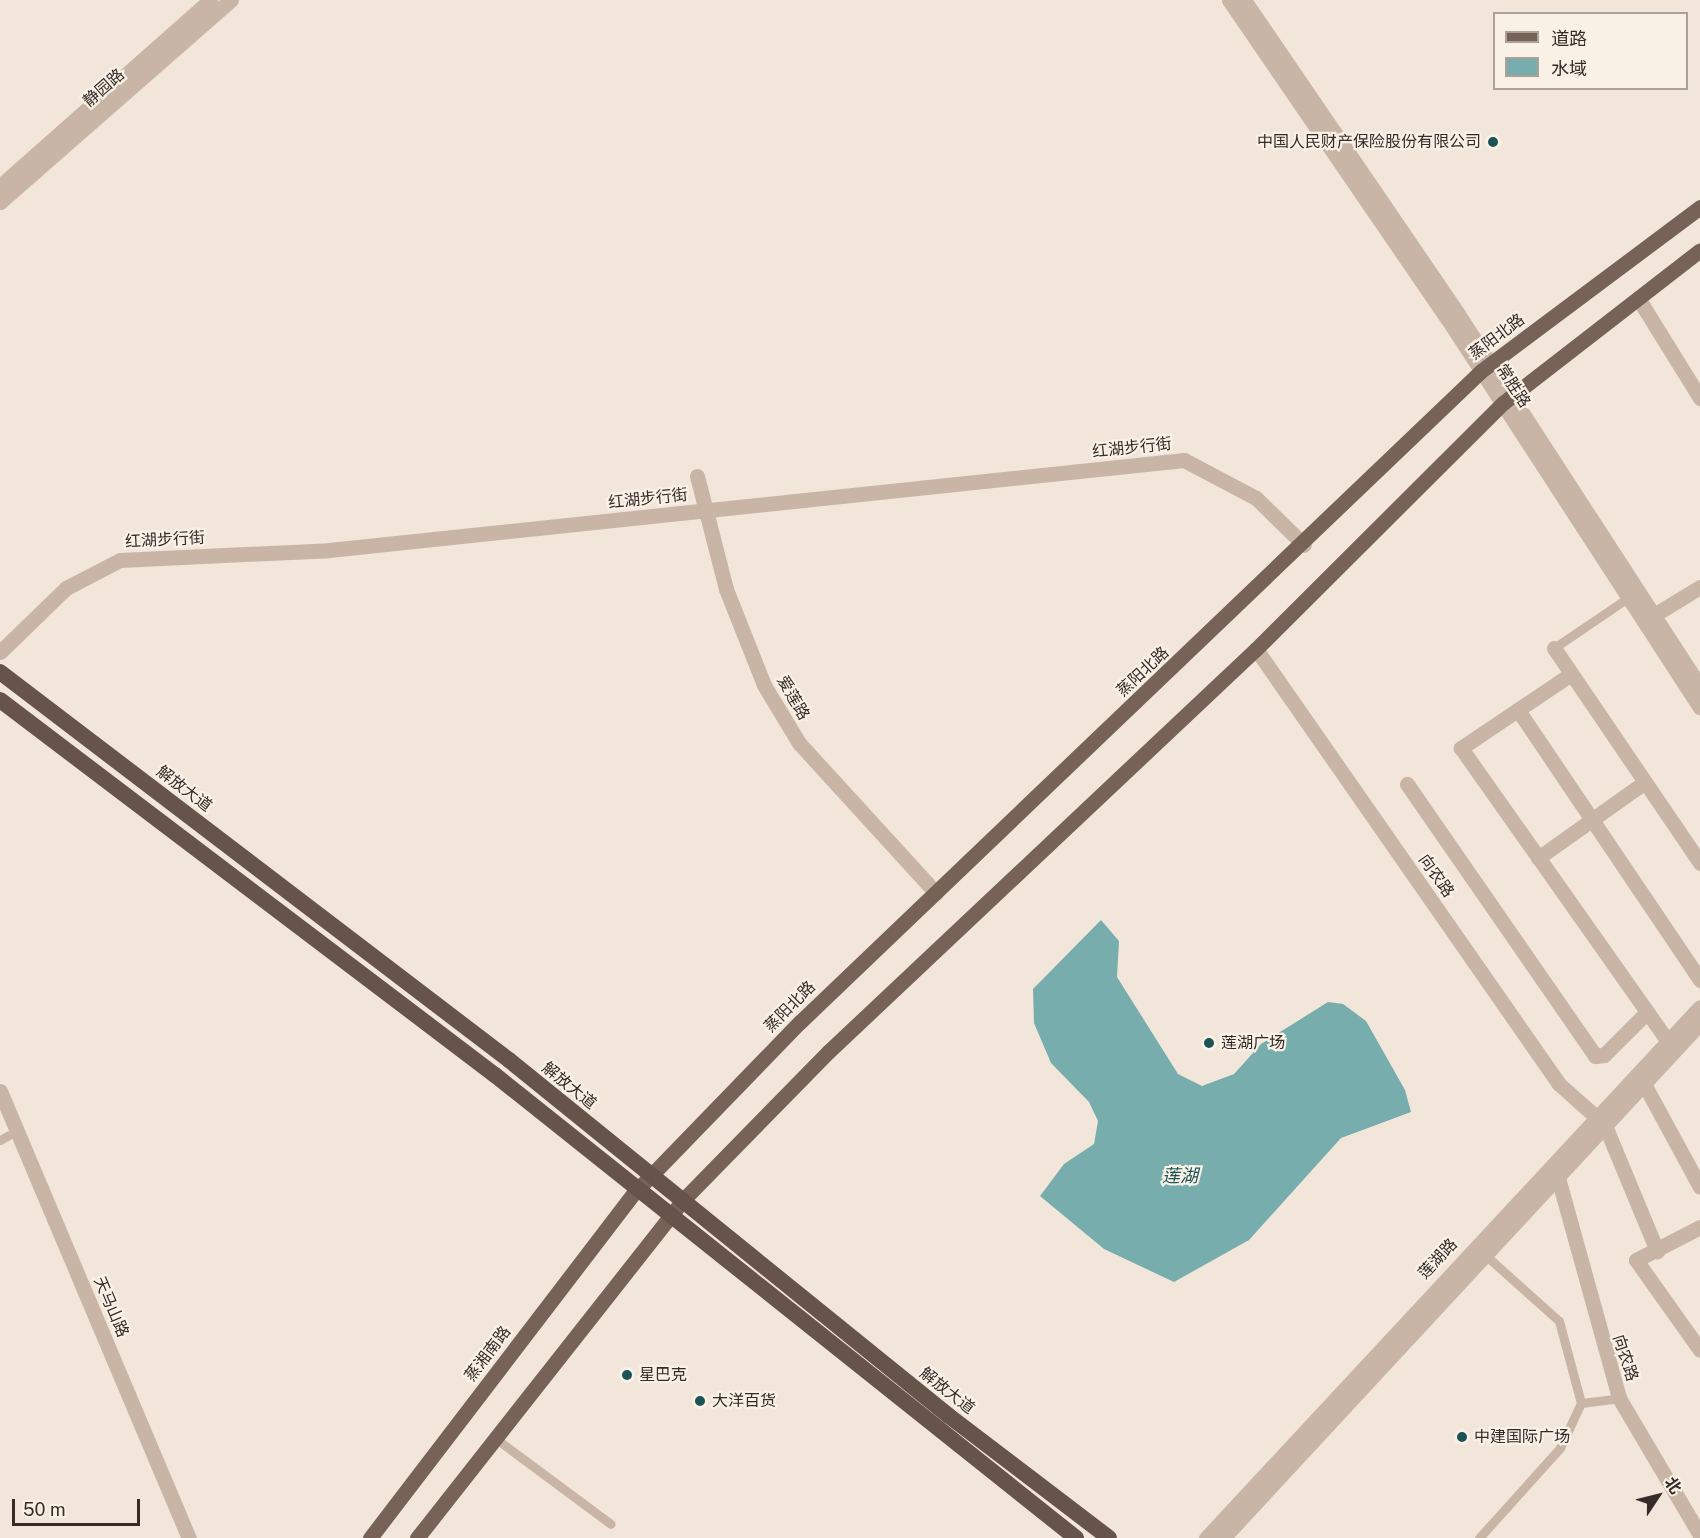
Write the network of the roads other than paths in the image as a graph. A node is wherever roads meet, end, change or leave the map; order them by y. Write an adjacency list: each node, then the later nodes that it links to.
1 (210, 0): 5 (street, 静园路)
2 (231, 0): 6 (street, 静园路)
3 (1230, 0): 10 (street, 常胜路)
4 (1244, 0): 10 (street, 常胜路)
5 (0, 186)
6 (0, 202)
7 (1700, 207): 10 (main road, 蒸阳北路)
8 (1700, 250): 9 (main road)
9 (1638, 298): 11 (street); 12 (main road)
10 (1486, 368): 12 (street, 常胜路); 15 (main road, 蒸阳北路)
11 (1700, 398)
12 (1507, 400): 17 (street, 常胜路); 18 (street, 常胜路); 20 (main road)
13 (697, 476): 14 (street, 爱莲路)
14 (706, 511): 15 (street, 红湖步行街); 21 (street, 红湖步行街); 33 (street, 爱莲路)
15 (1304, 546): 33 (main road, 蒸阳北路)
16 (1700, 587): 18 (street)
17 (1629, 597): 19 (lane); 26 (street, 常胜路)
18 (1654, 615): 24 (street, 常胜路)
19 (1554, 648): 23 (street)
20 (1256, 649): 42 (street, 向农路); 48 (main road)
21 (0, 652)
22 (0, 672): 45 (highway, 解放大道)
23 (1571, 674): 27 (street); 28 (street)
24 (1700, 687)
25 (0, 700): 47 (highway)
26 (1700, 707)
27 (1518, 710): 30 (street); 31 (street)
28 (1646, 782): 30 (street); 32 (street)
29 (1407, 784): 36 (street)
30 (1591, 820): 31 (street); 34 (street)
31 (1538, 858): 36 (street)
32 (1700, 862)
33 (936, 893): 45 (main road, 蒸阳北路)
34 (1697, 972)
35 (1700, 1007): 38 (street, 莲湖路)
36 (1647, 1012): 38 (street)
37 (1700, 1023): 39 (street, 莲湖路)
38 (1667, 1040): 42 (street, 莲湖路)
39 (1644, 1082): 42 (street, 莲湖路); 46 (street)
40 (0, 1091): 60 (street, 天马山路)
41 (0, 1113): 43 (street, 天马山路)
42 (1599, 1119): 44 (street, 莲湖路); 51 (street); 65 (street, 莲湖路)
43 (5, 1138): 59 (street, 天马山路)
44 (1557, 1174): 52 (street, 莲湖路); 54 (street, 向农路)
45 (651, 1175): 47 (main road, 蒸阳北路); 48 (highway, 解放大道)
46 (1700, 1187)
47 (634, 1192): 49 (highway); 61 (main road, 蒸湘南路)
48 (682, 1201): 49 (main road); 64 (highway, 解放大道)
49 (668, 1218): 56 (main road); 63 (highway)
50 (1698, 1231): 51 (street)
51 (1657, 1251): 53 (street)
52 (1484, 1254): 55 (lane); 66 (street, 莲湖路)
53 (1700, 1350)
54 (1619, 1398): 55 (lane); 58 (street, 向农路)
55 (1581, 1403): 67 (lane)
56 (495, 1438): 57 (lane); 62 (main road)
57 (611, 1524)
58 (1700, 1535)
59 (178, 1538)
60 (189, 1538)
61 (370, 1538)
62 (417, 1538)
63 (1076, 1538)
64 (1109, 1538)
65 (1206, 1538)
66 (1223, 1538)
67 (1479, 1538)

